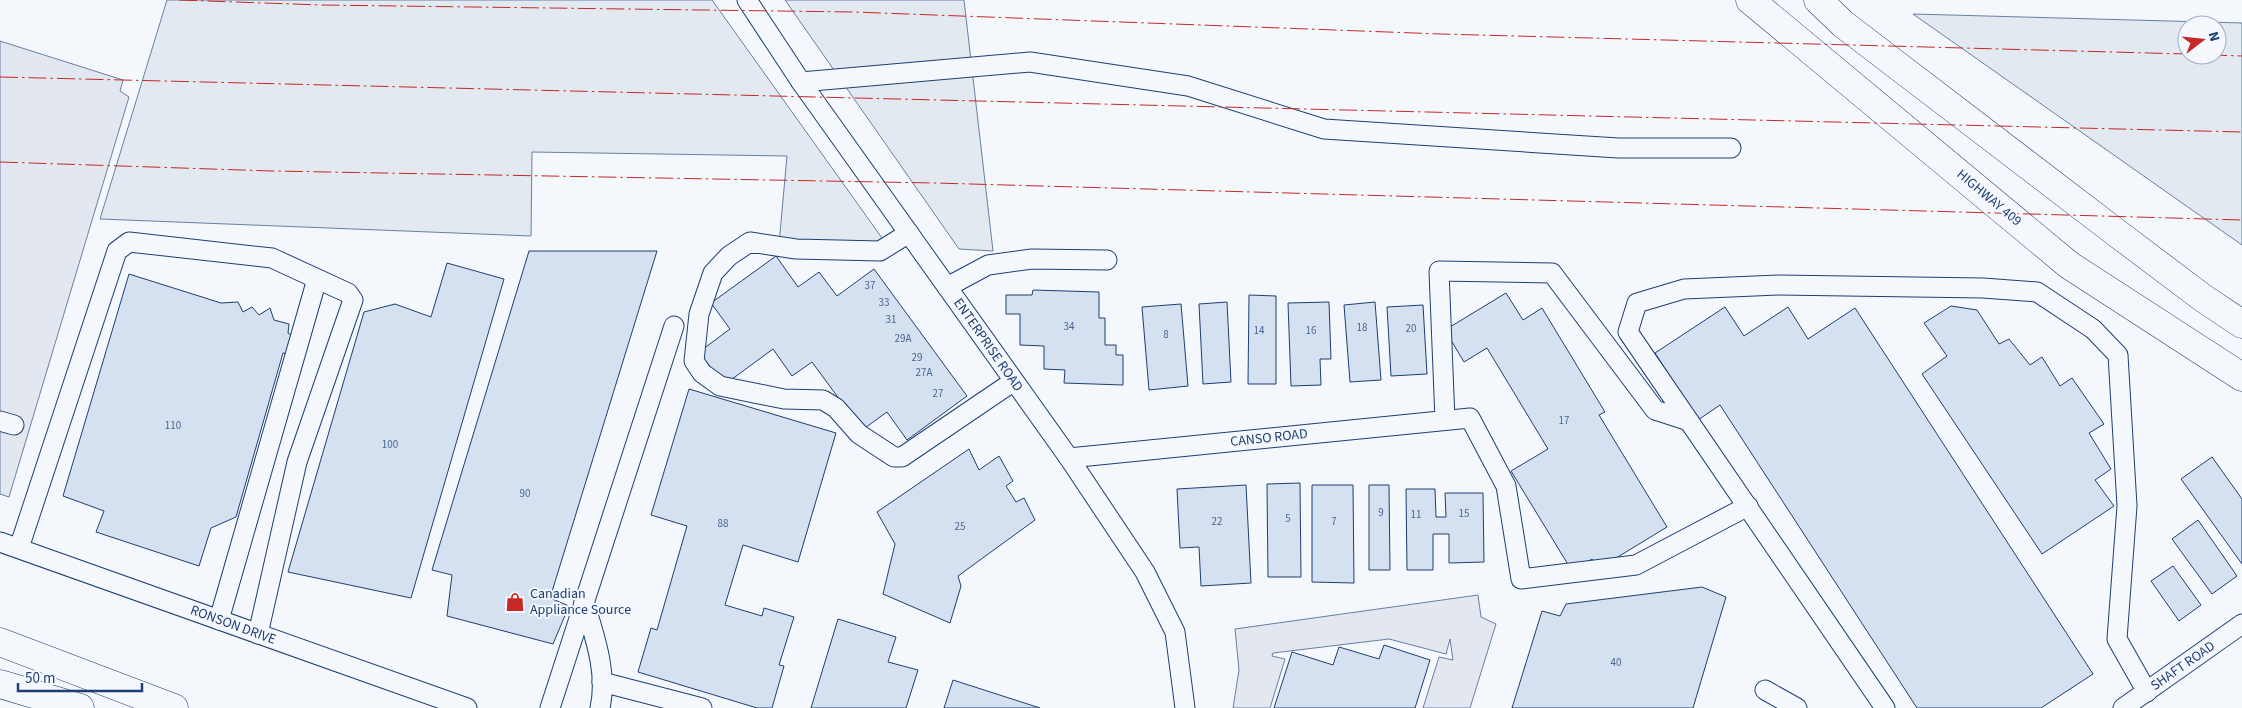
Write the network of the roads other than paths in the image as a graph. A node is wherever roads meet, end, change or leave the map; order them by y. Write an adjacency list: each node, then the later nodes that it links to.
1 (747, 0): 4 (street, ENTERPRISE ROAD)
2 (1750, 0): 12 (highway, HIGHWAY 409)
3 (1818, 0): 10 (highway)
4 (801, 82): 5 (street); 6 (street, ENTERPRISE ROAD)
5 (1731, 148)
6 (909, 234): 9 (street, ENTERPRISE ROAD); 13 (street)
7 (1107, 260): 9 (street)
8 (317, 279): 19 (street); 21 (street); 23 (street)
9 (947, 287): 13 (street, ENTERPRISE ROAD)
10 (2242, 324)
11 (674, 326): 20 (street)
12 (2242, 378)
13 (1014, 381): 16 (street, ENTERPRISE ROAD)
14 (1445, 420): 15 (street); 16 (street, CANSO ROAD); 17 (street, CANSO ROAD)
15 (1689, 421): 17 (street); 28 (street)
16 (1069, 458): 35 (street, ENTERPRISE ROAD)
17 (1748, 506): 37 (street)
18 (0, 542): 19 (street, RONSON DRIVE)
19 (18, 548): 21 (street, RONSON DRIVE)
20 (584, 601): 25 (street); 32 (street)
21 (218, 620): 23 (street, RONSON DRIVE)
22 (2242, 624): 28 (street, SHAFT ROAD)
23 (258, 634): 31 (street, RONSON DRIVE)
24 (0, 642): 30 (highway)
25 (602, 682): 33 (street); 34 (street)
26 (0, 684): 29 (highway)
27 (1766, 690): 36 (street)
28 (2147, 692): 38 (street, SHAFT ROAD)
29 (80, 708)
30 (174, 708)
31 (467, 708)
32 (550, 708)
33 (600, 708)
34 (702, 708)
35 (1185, 708)
36 (1797, 708)
37 (1885, 708)
38 (2124, 708)

